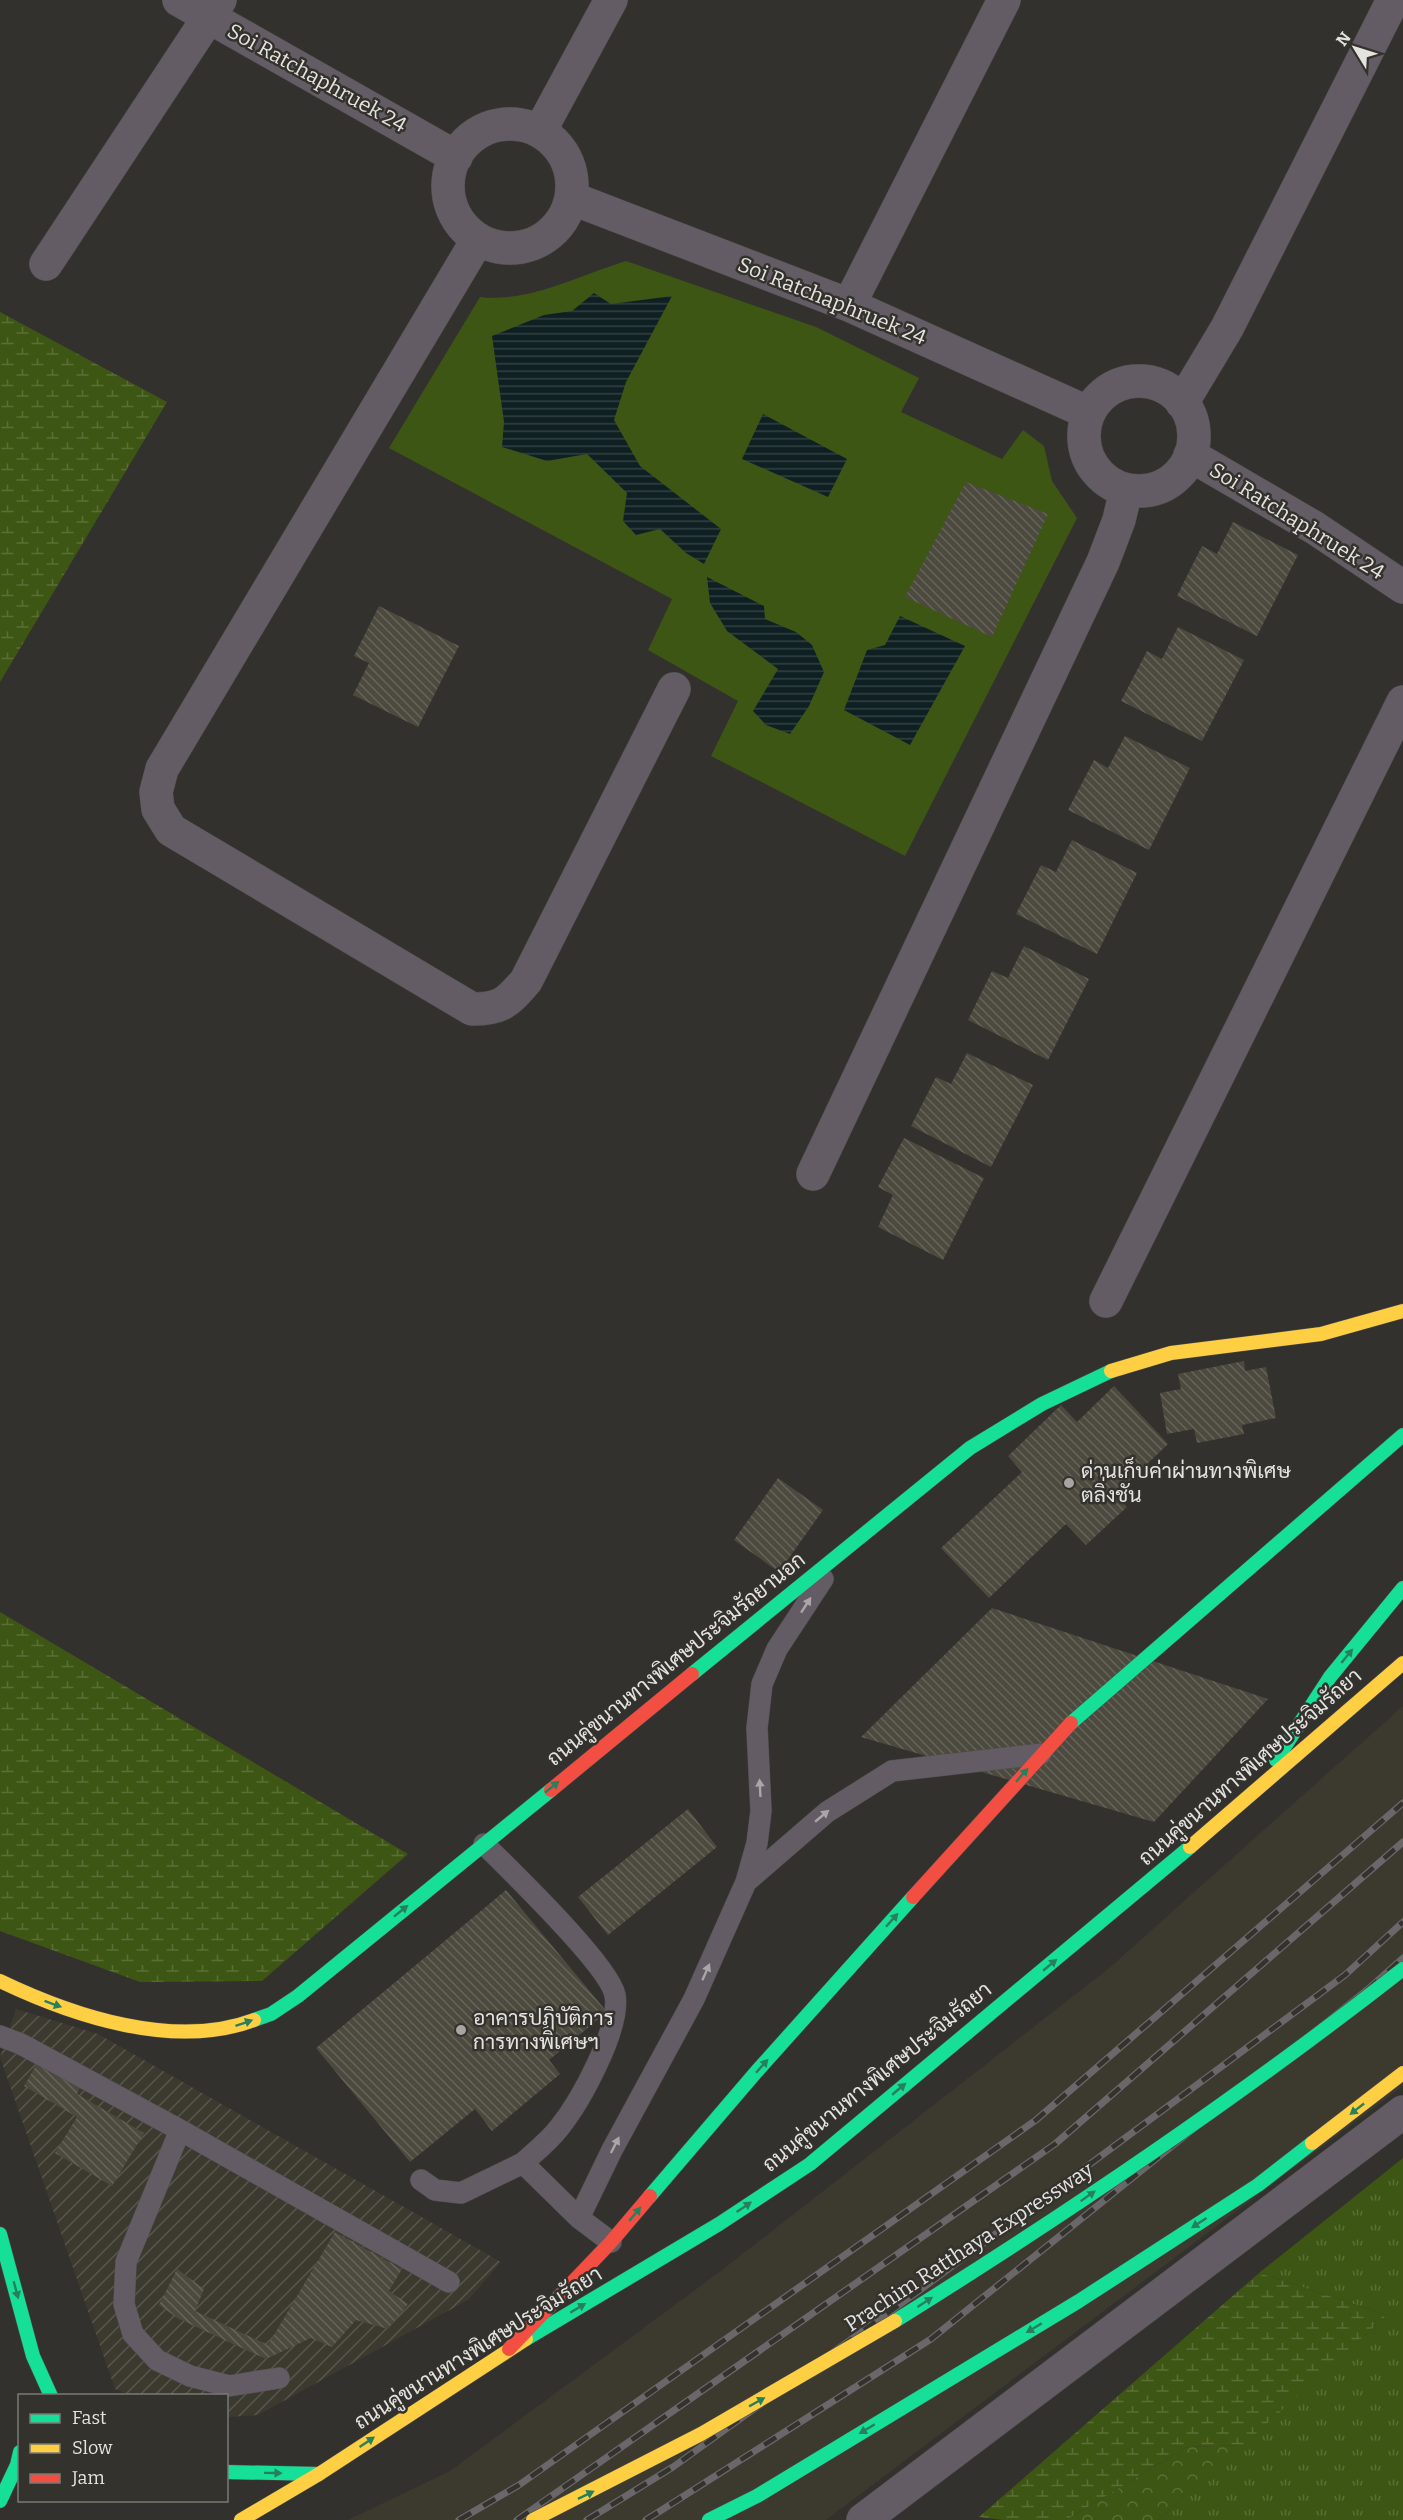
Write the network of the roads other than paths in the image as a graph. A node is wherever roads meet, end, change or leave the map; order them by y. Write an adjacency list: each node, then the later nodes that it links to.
1 (179, 0): 5 (street, Soi Ratchaphruek 24)
2 (611, 0): 6 (street)
3 (1004, 0): 11 (street)
4 (1393, 0): 12 (street)
5 (215, 9): 7 (street, Soi Ratchaphruek 24); 10 (street)
6 (540, 131): 7 (street); 8 (street)
7 (456, 156): 9 (street)
8 (571, 198): 9 (street); 11 (street, Soi Ratchaphruek 24)
9 (478, 239): 17 (street)
10 (46, 264)
11 (849, 305): 13 (street, Soi Ratchaphruek 24)
12 (1182, 403): 13 (street); 14 (street, Soi Ratchaphruek 24)
13 (1089, 413): 15 (street)
14 (1190, 455): 15 (street, Soi Ratchaphruek 24); 16 (street, Soi Ratchaphruek 24)
15 (1126, 490): 19 (street)
16 (1403, 587)
17 (674, 689)
18 (1403, 702): 20 (street)
19 (813, 1174)
20 (1106, 1301)
21 (1403, 1311): 23 (main road, ถนนคู่ขนานทางพิเศษประจิมรัถยานอก)
22 (1403, 1436): 26 (main road)
23 (840, 1552): 28 (main road, ถนนคู่ขนานทางพิเศษประจิมรัถยานอก, one-way to 23); 29 (lane, one-way to 23)
24 (1403, 1588): 27 (main road, one-way to 24)
25 (1403, 1663): 27 (main road, ถนนคู่ขนานทางพิเศษประจิมรัถยา)
26 (1041, 1754): 29 (lane, one-way to 26); 40 (main road, one-way to 26)
27 (1256, 1792): 42 (main road, ถนนคู่ขนานทางพิเศษประจิมรัถยา, one-way to 27)
28 (484, 1844): 31 (main road, ถนนคู่ขนานทางพิเศษประจิมรัถยานอก, one-way to 28); 36 (lane)
29 (746, 1882): 38 (lane, one-way to 29)
30 (1403, 1969): 52 (main road, Prachim Ratthaya Expressway, one-way to 30, bridge)
31 (0, 1981)
32 (0, 2036): 35 (lane)
33 (1403, 2073): 53 (main road, one-way to 53)
34 (1403, 2112): 54 (street)
35 (180, 2130): 41 (lane); 44 (lane)
36 (523, 2163): 37 (lane); 38 (lane)
37 (421, 2180)
38 (579, 2218): 40 (lane)
39 (0, 2234): 43 (main road, one-way to 43)
40 (611, 2242): 42 (main road)
41 (449, 2282)
42 (509, 2349): 49 (main road, ถนนคู่ขนานทางพิเศษประจิมรัถยา, one-way to 42)
43 (33, 2356): 45 (main road); 46 (main road)
44 (279, 2378)
45 (30, 2386)
46 (50, 2394)
47 (18, 2461): 50 (main road)
48 (228, 2472): 49 (main road, one-way to 49)
49 (319, 2474): 51 (main road, ถนนคู่ขนานทางพิเศษประจิมรัถยา)
50 (0, 2501)
51 (241, 2520)
52 (533, 2520)
53 (709, 2520)
54 (862, 2520)

